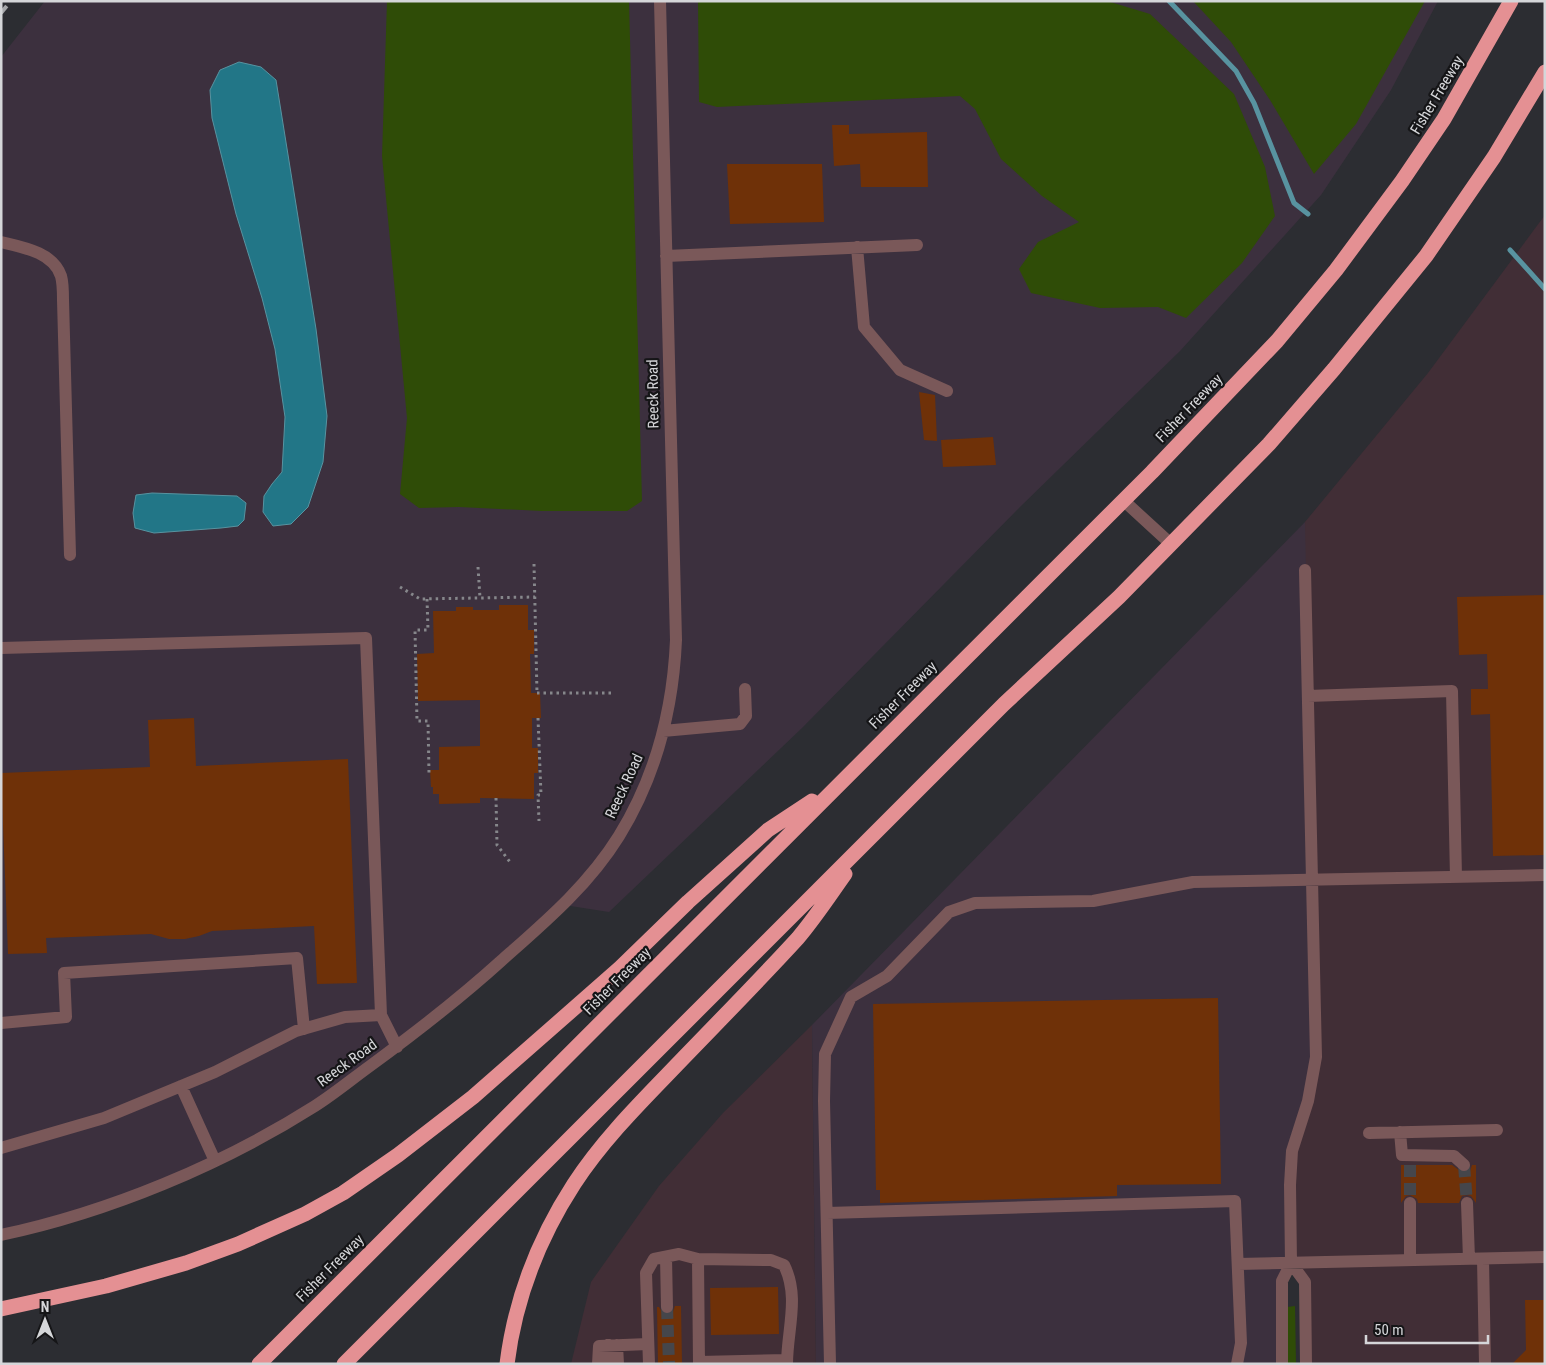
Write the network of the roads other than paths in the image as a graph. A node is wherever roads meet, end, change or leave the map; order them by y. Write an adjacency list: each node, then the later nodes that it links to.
1 (660, 1): 7 (street, Reeck Road)
2 (1511, 1): 9 (highway, Fisher Freeway)
3 (1545, 72): 10 (highway)
4 (1, 242): 11 (street)
5 (917, 245): 6 (street)
6 (857, 247): 7 (street); 8 (street)
7 (666, 256): 16 (street, Reeck Road)
8 (947, 391)
9 (1123, 500): 10 (street); 17 (highway, Fisher Freeway)
10 (1170, 544): 18 (highway)
11 (70, 555)
12 (1305, 570): 15 (street)
13 (1, 648): 22 (street)
14 (745, 689): 16 (street)
15 (1308, 696): 20 (street); 21 (street)
16 (663, 731): 25 (street, Reeck Road)
17 (838, 784): 46 (highway); 51 (highway, Fisher Freeway)
18 (877, 832): 52 (highway); 53 (highway)
19 (1545, 875): 20 (street)
20 (1456, 877): 21 (street)
21 (1312, 881): 35 (street); 43 (street)
22 (381, 1015): 24 (street); 25 (street)
23 (1, 1023): 24 (street)
24 (304, 1029): 26 (street)
25 (396, 1047): 31 (street, Reeck Road)
26 (181, 1086): 30 (street); 31 (street)
27 (1497, 1130): 28 (street)
28 (1400, 1132): 29 (street); 32 (street)
29 (1369, 1133)
30 (1, 1148)
31 (214, 1161): 36 (street, Reeck Road)
32 (1464, 1165)
33 (1410, 1203): 42 (street)
34 (1467, 1203): 40 (street)
35 (826, 1213): 44 (street); 58 (street)
36 (1, 1235)
37 (1545, 1257): 41 (street)
38 (660, 1258): 39 (street); 45 (street); 47 (street)
39 (698, 1259): 49 (street); 50 (street)
40 (1469, 1259): 41 (street); 42 (street)
41 (1483, 1259): 62 (street)
42 (1410, 1260): 43 (street)
43 (1291, 1262): 44 (street); 60 (street); 61 (street)
44 (1238, 1264): 59 (street)
45 (667, 1307)
46 (1, 1309)
47 (648, 1344): 48 (street); 57 (street)
48 (608, 1345): 54 (street); 55 (street); 56 (street)
49 (787, 1362): 50 (street)
50 (699, 1363)
51 (259, 1364)
52 (344, 1364)
53 (507, 1364)
54 (598, 1364)
55 (608, 1364)
56 (618, 1364)
57 (649, 1364)
58 (830, 1364)
59 (1237, 1364)
60 (1282, 1364)
61 (1306, 1364)
62 (1485, 1364)

